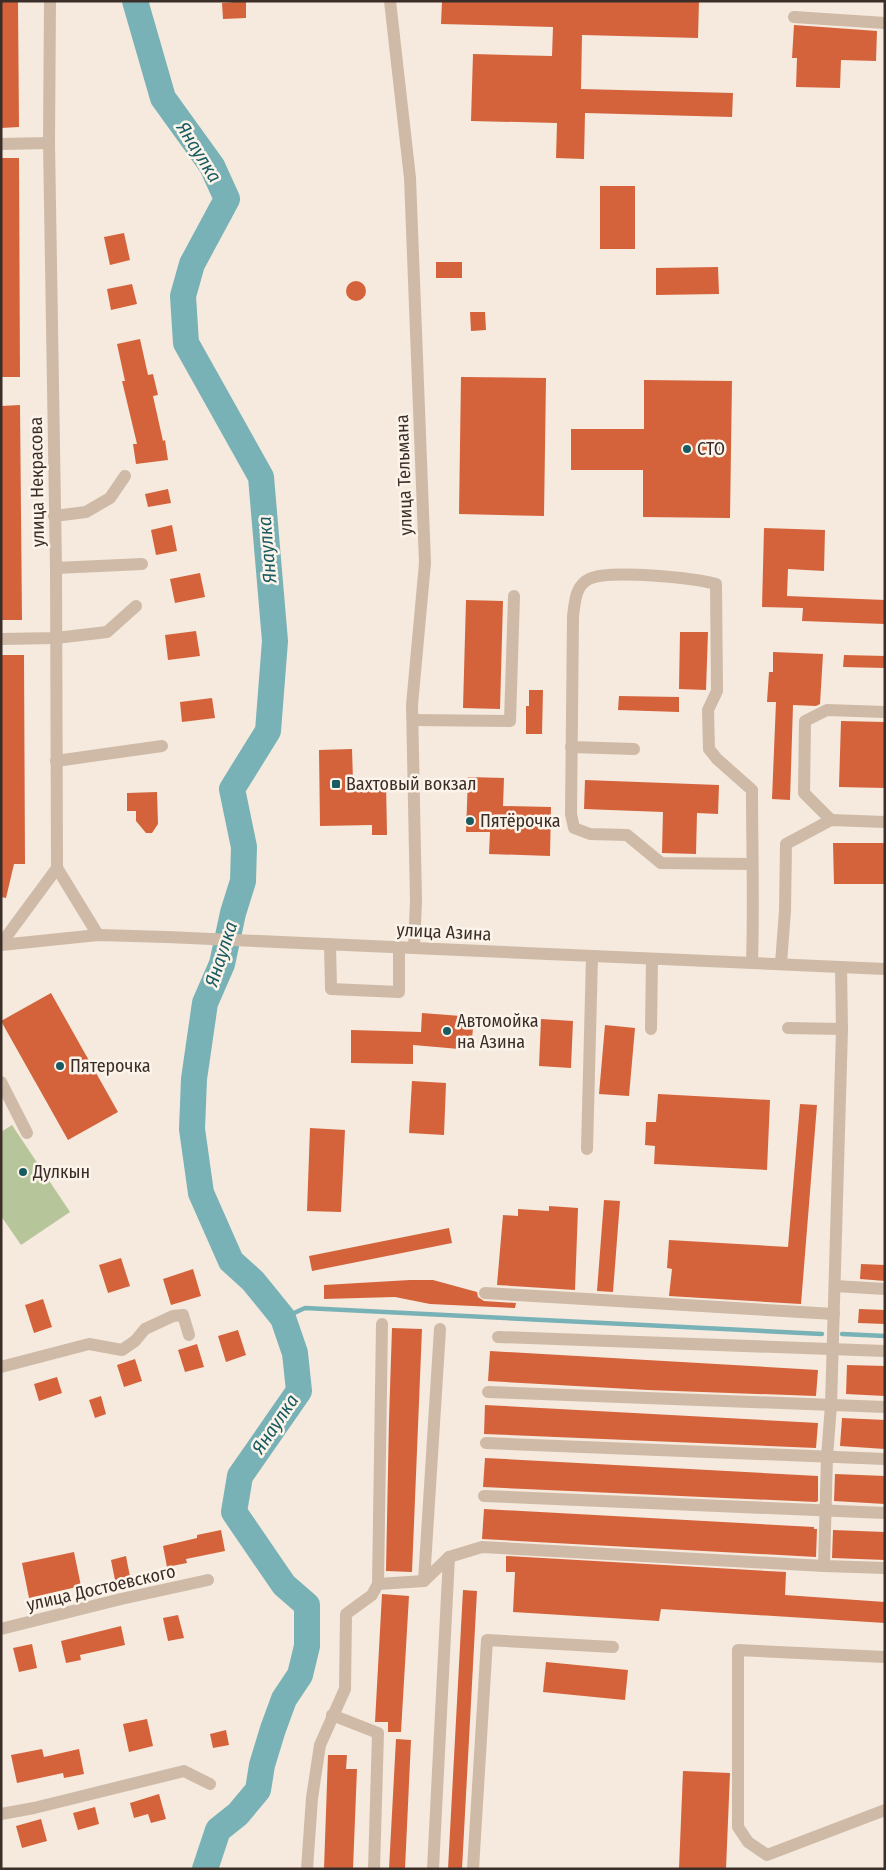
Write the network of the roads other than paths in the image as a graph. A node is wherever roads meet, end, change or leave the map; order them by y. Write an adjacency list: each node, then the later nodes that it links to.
1 (50, 1): 5 (street, улица Некрасова)
2 (390, 1): 16 (street, улица Тельмана)
3 (794, 17): 4 (street)
4 (885, 23)
5 (49, 143): 6 (street); 8 (street, улица Некрасова)
6 (1, 144)
7 (125, 476): 8 (street)
8 (54, 516): 10 (street, улица Некрасова)
9 (142, 564): 10 (street)
10 (56, 568): 13 (street, улица Некрасова)
11 (514, 596): 16 (street)
12 (136, 606): 13 (street)
13 (56, 638): 14 (street); 20 (street, улица Некрасова)
14 (1, 639)
15 (885, 712): 21 (street)
16 (413, 720): 29 (street, улица Тельмана)
17 (162, 746): 20 (street)
18 (571, 747): 19 (street); 23 (street); 23 (street)
19 (634, 749)
20 (56, 761): 24 (street, улица Некрасова)
21 (831, 820): 22 (street); 33 (street)
22 (885, 822)
23 (752, 864): 32 (street)
24 (57, 868): 25 (street); 27 (street)
25 (98, 935): 26 (street, улица Азина); 27 (street, улица Азина)
26 (330, 944): 28 (street, улица Азина); 28 (street)
27 (1, 945)
28 (399, 947): 29 (street, улица Азина)
29 (414, 948): 30 (street, улица Азина)
30 (592, 957): 31 (street, улица Азина); 41 (street)
31 (652, 959): 32 (street, улица Азина); 37 (street)
32 (752, 962): 33 (street, улица Азина)
33 (781, 964): 34 (street, улица Азина)
34 (841, 967): 35 (street, улица Азина); 38 (street)
35 (885, 969)
36 (788, 1028): 38 (street)
37 (651, 1029)
38 (842, 1029): 42 (street)
39 (1, 1082): 40 (street)
40 (27, 1132)
41 (587, 1149)
42 (835, 1286): 43 (street); 45 (street)
43 (885, 1289)
44 (485, 1293): 45 (street)
45 (834, 1314): 50 (street)
46 (382, 1324): 67 (street)
47 (440, 1329): 66 (street)
48 (189, 1334): 52 (street)
49 (498, 1337): 50 (street)
50 (833, 1349): 51 (street); 54 (street)
51 (885, 1351)
52 (1, 1367)
53 (488, 1392): 54 (street)
54 (831, 1405): 55 (street); 57 (street)
55 (885, 1407)
56 (486, 1443): 57 (street)
57 (827, 1457): 58 (street); 60 (street)
58 (885, 1460)
59 (484, 1496): 60 (street)
60 (825, 1511): 61 (street); 63 (street)
61 (885, 1513)
62 (449, 1557): 63 (street); 66 (street); 77 (street)
63 (824, 1566): 64 (street)
64 (885, 1568)
65 (208, 1580): 68 (street, улица Достоевского)
66 (424, 1581): 67 (street)
67 (378, 1584): 71 (street)
68 (1, 1629)
69 (613, 1647): 78 (street)
70 (885, 1657): 73 (street)
71 (332, 1715): 75 (street); 76 (street)
72 (210, 1784): 74 (street)
73 (885, 1810)
74 (1, 1814)
75 (307, 1869)
76 (374, 1869)
77 (433, 1869)
78 (474, 1869)

